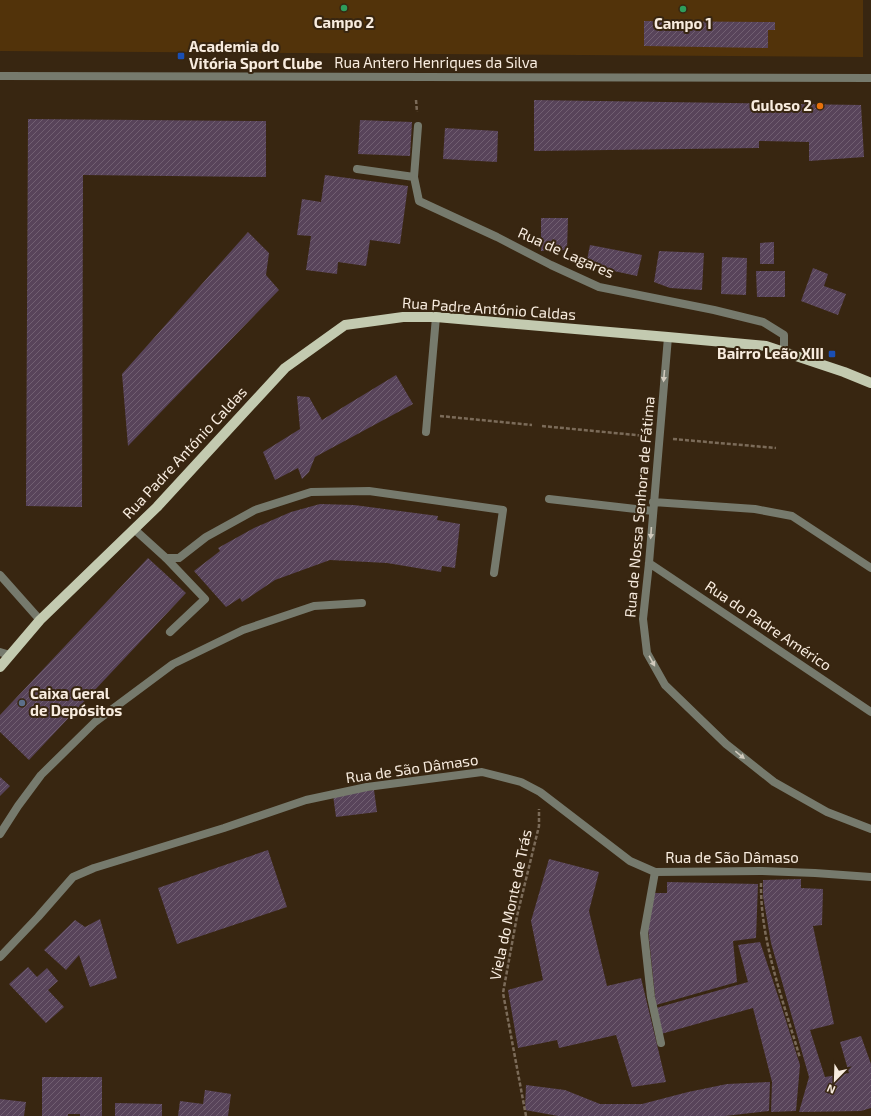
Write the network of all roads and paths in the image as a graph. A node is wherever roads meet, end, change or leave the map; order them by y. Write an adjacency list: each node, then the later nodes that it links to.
1 (0, 76): 2 (street, Rua Antero Henriques da Silva)
2 (871, 78)
3 (416, 100): 4 (path)
4 (417, 114)
5 (418, 126): 7 (street, Rua de Lagares)
6 (357, 169): 7 (street)
7 (414, 177): 10 (street, Rua de Lagares)
8 (436, 317): 9 (main road, Rua Padre António Caldas); 12 (street); 21 (main road, Rua Padre António Caldas)
9 (668, 337): 10 (main road, Rua Padre António Caldas); 16 (street, Rua de Nossa Senhora de Fátima, one-way to 16)
10 (784, 352): 11 (main road, Rua Padre António Caldas)
11 (871, 383)
12 (428, 415): 13 (path); 15 (street)
13 (532, 425)
14 (542, 426): 16 (path)
15 (426, 432)
16 (659, 438): 17 (path); 19 (street, Rua de Nossa Senhora de Fátima)
17 (776, 448)
18 (549, 499): 20 (street)
19 (653, 502): 20 (street, Rua de Nossa Senhora de Fátima); 24 (street)
20 (653, 511): 23 (street, Rua de Nossa Senhora de Fátima, one-way to 23)
21 (134, 529): 22 (street); 28 (main road, Rua Padre António Caldas)
22 (166, 558): 25 (street); 29 (street)
23 (649, 563): 32 (street, Rua do Padre Américo); 34 (street, Rua de Nossa Senhora de Fátima, one-way to 34)
24 (871, 568)
25 (494, 573)
26 (0, 575): 28 (street)
27 (362, 603): 35 (street)
28 (40, 620): 30 (main road, Rua Padre António Caldas)
29 (170, 632)
30 (5, 653): 31 (main road, Rua Padre António Caldas)
31 (0, 667)
32 (871, 712)
33 (540, 792): 37 (street, Rua de São Dâmaso); 39 (street, Rua de São Dâmaso); 42 (path, Viela do Monte de Trás)
34 (871, 829)
35 (0, 834)
36 (761, 871): 37 (street, Rua de São Dâmaso); 38 (street, Rua de São Dâmaso); 41 (path)
37 (655, 872): 40 (street)
38 (871, 877)
39 (0, 957)
40 (661, 1043)
41 (800, 1058)
42 (526, 1116)

